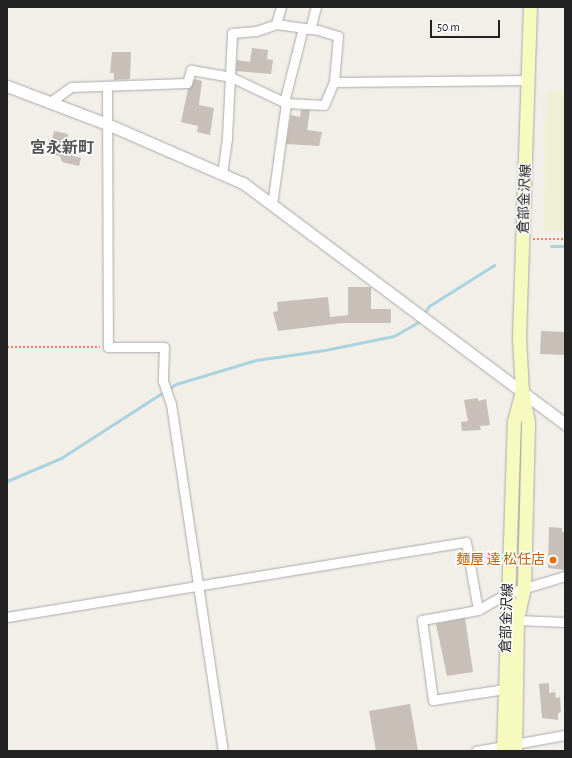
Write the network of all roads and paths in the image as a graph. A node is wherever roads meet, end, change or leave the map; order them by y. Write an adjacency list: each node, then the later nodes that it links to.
1 (281, 7): 4 (street)
2 (316, 7): 5 (street)
3 (530, 7): 7 (main road, 倉部金沢線)
4 (276, 24): 5 (street); 6 (street)
5 (307, 29): 8 (street); 12 (street)
6 (231, 77): 10 (street); 12 (street); 14 (street)
7 (529, 80): 8 (street); 16 (main road, 倉部金沢線)
8 (334, 82): 12 (street)
9 (7, 86): 11 (street)
10 (107, 86): 11 (street); 13 (street)
11 (50, 102): 13 (street)
12 (285, 102): 15 (street)
13 (107, 124): 14 (street); 19 (street)
14 (222, 174): 15 (street)
15 (272, 205): 20 (street)
16 (523, 239): 17 (path); 20 (main road, 倉部金沢線)
17 (565, 239)
18 (7, 347): 19 (path)
19 (108, 347): 23 (street)
20 (522, 391): 21 (street); 24 (main road, 倉部金沢線); 25 (main road, 倉部金沢線)
21 (565, 424)
22 (565, 576): 24 (street)
23 (197, 586): 26 (street); 27 (street); 34 (street)
24 (524, 588): 25 (street); 28 (main road, 倉部金沢線)
25 (508, 593): 26 (street); 31 (main road, 倉部金沢線)
26 (478, 610): 31 (street)
27 (7, 617)
28 (517, 620): 29 (street); 30 (main road, 倉部金沢線)
29 (565, 622)
30 (517, 686): 31 (street); 33 (main road, 倉部金沢線)
31 (504, 689): 33 (main road, 倉部金沢線)
32 (565, 735): 33 (street)
33 (509, 748): 35 (street)
34 (223, 751)
35 (476, 751)

